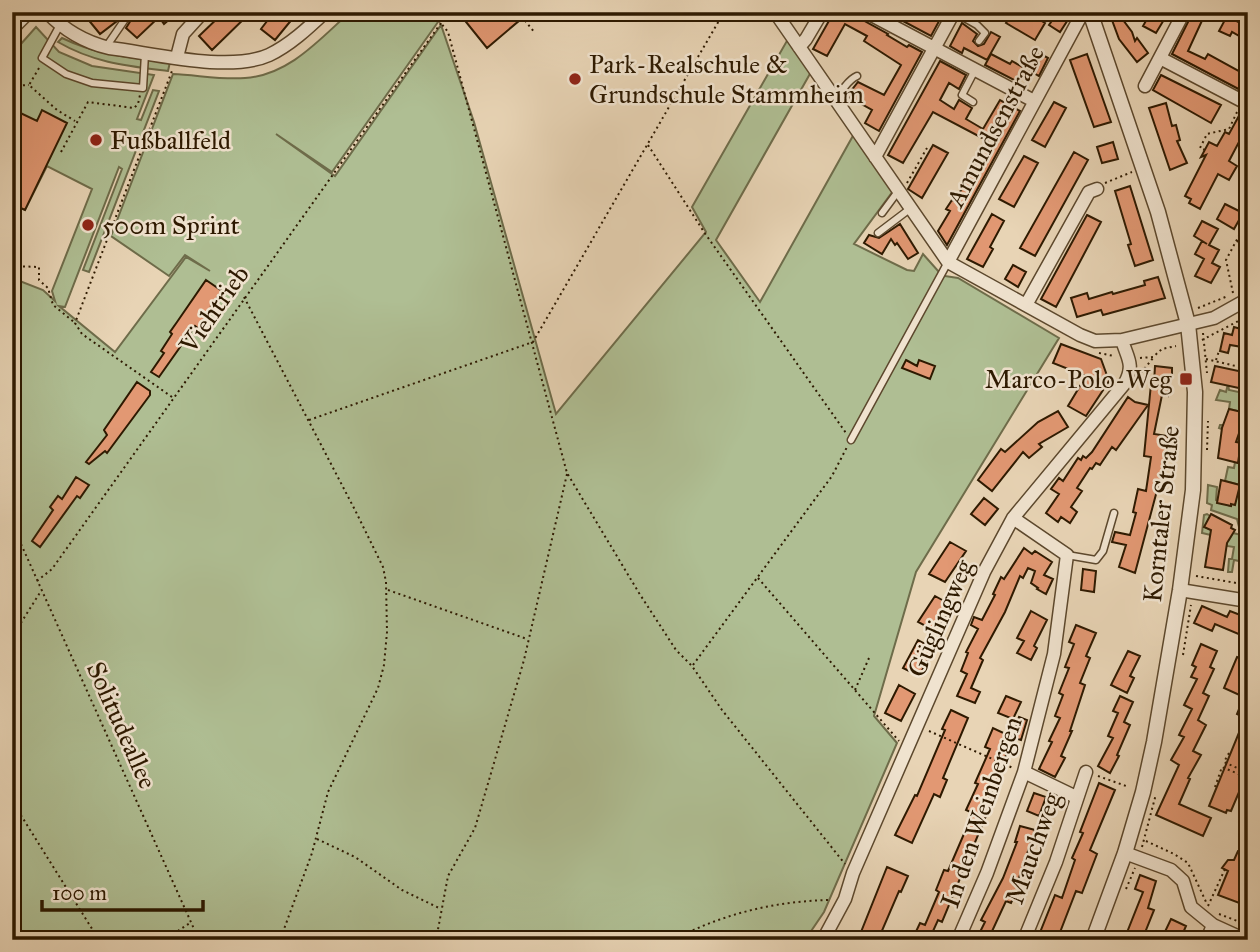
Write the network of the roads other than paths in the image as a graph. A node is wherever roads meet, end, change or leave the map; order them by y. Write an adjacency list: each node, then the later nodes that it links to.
1 (29, 12): 14 (street)
2 (47, 12): 13 (street)
3 (130, 12): 16 (lane)
4 (204, 12): 20 (street)
5 (325, 12): 20 (street)
6 (775, 12): 17 (street)
7 (822, 12): 17 (street)
8 (866, 12): 18 (street)
9 (954, 12): 15 (lane); 18 (street)
10 (1083, 12): 26 (street, Amundsenstraße)
11 (1090, 12): 38 (street, Korntaler Straße)
12 (1184, 12): 21 (street)
13 (60, 26): 16 (street); 19 (lane)
14 (12, 29)
15 (979, 41)
16 (106, 47): 19 (street)
17 (799, 47): 25 (street)
18 (935, 48): 22 (street); 29 (street)
19 (145, 52): 20 (street)
20 (177, 57)
21 (1160, 58): 24 (street); 28 (street)
22 (975, 70): 26 (street); 27 (lane)
23 (857, 76): 25 (lane)
24 (1145, 86)
25 (834, 97): 29 (street)
26 (1034, 101): 35 (street, Amundsenstraße)
27 (974, 102)
28 (1245, 103)
29 (875, 157): 31 (street)
30 (1097, 189): 37 (street)
31 (899, 190): 32 (street); 33 (lane)
32 (911, 208): 34 (lane); 35 (street)
33 (882, 213)
34 (878, 233)
35 (948, 262): 37 (street); 40 (lane)
36 (1241, 299): 38 (street)
37 (1026, 305): 39 (street)
38 (1186, 318): 39 (street); 44 (street, Korntaler Straße)
39 (1122, 340): 42 (street, Güglingweg)
40 (851, 440)
41 (1114, 513): 43 (lane)
42 (1013, 518): 43 (street); 52 (street, Güglingweg)
43 (1067, 555): 46 (street, In den Weinbergen)
44 (1180, 590): 45 (street); 49 (street, Korntaler Straße)
45 (1248, 601)
46 (1024, 772): 48 (street); 53 (street, In den Weinbergen)
47 (1086, 772): 48 (street, Mauchweg)
48 (1076, 797): 54 (street, Mauchweg)
49 (1125, 853): 50 (street); 55 (street, Korntaler Straße)
50 (1208, 921): 51 (street); 56 (street)
51 (1242, 939)
52 (823, 940)
53 (958, 940)
54 (1024, 940)
55 (1093, 940)
56 (1207, 940)

